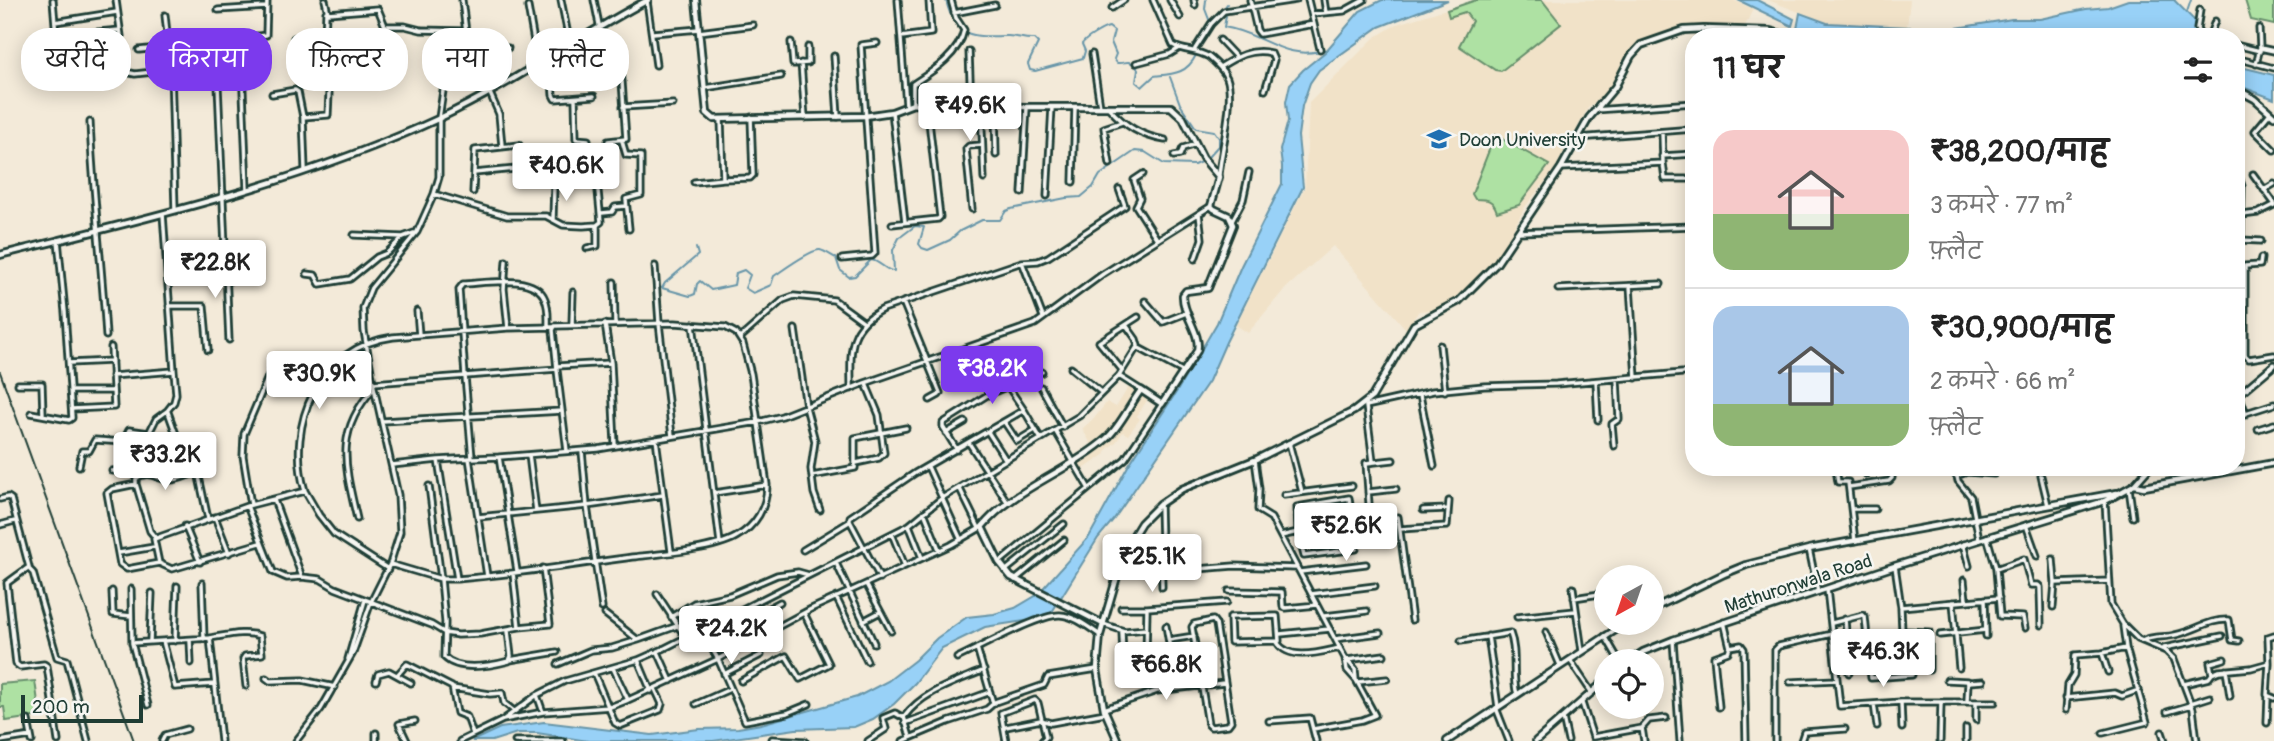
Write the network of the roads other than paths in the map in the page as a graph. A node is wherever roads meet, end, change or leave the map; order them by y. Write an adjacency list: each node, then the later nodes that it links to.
1 (53, 0): 37 (street)
2 (116, 0): 29 (street)
3 (267, 0): 24 (street)
4 (325, 0): 30 (street)
5 (462, 0): 44 (street)
6 (561, 0): 46 (street)
7 (594, 0): 47 (street)
8 (648, 0): 21 (main road); 55 (street)
9 (696, 0): 54 (main road)
10 (898, 0): 56 (street)
11 (929, 0): 56 (street)
12 (951, 0): 31 (street)
13 (1124, 0): 26 (street)
14 (1154, 0): 62 (street)
15 (1170, 0): 35 (street)
16 (1250, 0): 23 (street)
17 (1296, 0): 23 (street)
18 (1308, 0): 33 (street)
19 (1324, 0): 32 (street)
20 (1364, 0): 32 (street)
21 (635, 3): 48 (main road)
22 (995, 5): 31 (street)
23 (1251, 6): 38 (street); 67 (street)
24 (266, 7): 27 (street); 153 (street)
25 (527, 7): 45 (street)
26 (1112, 8)
27 (218, 10)
28 (2200, 10): 49 (street)
29 (117, 12): 37 (street); 41 (street)
30 (326, 12): 43 (street); 52 (street)
31 (954, 13): 95 (street)
32 (1326, 13): 33 (street)
33 (1312, 14): 38 (street)
34 (165, 15): 42 (street)
35 (1180, 17)
36 (2215, 21): 50 (street)
37 (55, 22): 40 (street)
38 (1314, 23): 64 (street)
39 (752, 25): 54 (street)
40 (55, 28)
41 (120, 28)
42 (166, 28)
43 (325, 28)
44 (466, 28)
45 (531, 28)
46 (567, 28)
47 (600, 28)
48 (601, 28)
49 (2197, 28)
50 (2212, 28)
51 (2259, 28): 65 (street)
52 (422, 30)
53 (1685, 30): 108 (main road)
54 (699, 31): 55 (street); 81 (main road)
55 (653, 33): 77 (street)
56 (901, 37): 98 (street)
57 (1220, 40): 72 (street)
58 (790, 42): 74 (street)
59 (877, 43): 111 (street)
60 (2245, 46): 65 (street)
61 (808, 47): 74 (street)
62 (1180, 48): 67 (street); 75 (street)
63 (145, 49): 66 (street)
64 (1320, 49)
65 (2260, 49): 69 (street); 76 (street)
66 (138, 50)
67 (1195, 50): 78 (street)
68 (969, 51): 102 (street)
69 (2274, 51)
70 (1092, 54): 99 (street)
71 (834, 57): 114 (street)
72 (1236, 57): 78 (street); 82 (street)
73 (2245, 61): 76 (street)
74 (801, 63): 116 (street)
75 (1136, 63)
76 (2256, 64): 79 (street)
77 (656, 65)
78 (1220, 67): 143 (street)
79 (2274, 68)
80 (780, 76): 81 (street)
81 (705, 88): 117 (main road)
82 (1265, 90)
83 (172, 91): 163 (street)
84 (219, 91): 159 (street)
85 (444, 91): 115 (street)
86 (489, 91): 115 (main road); 129 (street)
87 (553, 91): 93 (street)
88 (622, 91): 101 (street)
89 (272, 93): 112 (street)
90 (329, 93): 112 (street)
91 (2245, 94): 110 (main road)
92 (594, 96): 93 (street)
93 (575, 98): 123 (street)
94 (673, 104): 101 (street)
95 (913, 104): 96 (main road); 98 (main road)
96 (927, 104): 102 (main road); 170 (street)
97 (1685, 104): 108 (street)
98 (906, 105): 109 (main road)
99 (1100, 106): 100 (main road); 107 (main road)
100 (1107, 106): 119 (street); 126 (main road)
101 (623, 107): 124 (street)
102 (971, 107): 103 (main road)
103 (981, 107): 104 (main road); 128 (street)
104 (995, 107): 105 (main road); 131 (street)
105 (1027, 107): 106 (main road); 156 (street)
106 (1052, 107): 107 (main road); 158 (street)
107 (1075, 107): 148 (street)
108 (1595, 110): 122 (main road)
109 (892, 111): 111 (main road); 170 (street)
110 (2272, 115): 130 (street)
111 (865, 116): 114 (main road); 188 (street)
112 (303, 117): 139 (street)
113 (751, 117): 116 (main road); 117 (main road); 144 (street)
114 (838, 117): 116 (main road)
115 (439, 118): 139 (main road); 157 (street)
116 (805, 118)
117 (721, 119): 144 (street)
118 (90, 122): 176 (street)
119 (1122, 122): 125 (street); 136 (street)
120 (1685, 130): 121 (street)
121 (1662, 132): 122 (street); 134 (street)
122 (1578, 138): 137 (main road)
123 (588, 140)
124 (622, 141): 140 (street); 161 (street)
125 (1165, 141)
126 (1196, 144): 133 (street); 143 (main road)
127 (519, 145): 129 (street)
128 (982, 145): 145 (street); 164 (street)
129 (502, 146): 140 (street)
130 (2274, 150)
131 (996, 155)
132 (1685, 155): 134 (street)
133 (1174, 156)
134 (1662, 156): 135 (street)
135 (1662, 163): 137 (street); 146 (street)
136 (1110, 164)
137 (1561, 167): 178 (main road)
138 (1250, 172): 171 (street)
139 (304, 173): 153 (main road)
140 (474, 173): 155 (street)
141 (1143, 174): 182 (street)
142 (2253, 174): 152 (street)
143 (1219, 175): 162 (main road)
144 (723, 178): 147 (street)
145 (984, 179)
146 (1685, 179)
147 (694, 182)
148 (1073, 182)
149 (554, 184): 169 (street)
150 (2274, 184): 152 (street)
151 (1119, 189): 191 (street)
152 (2264, 190): 160 (street)
153 (247, 191): 159 (main road)
154 (598, 191): 165 (street)
155 (473, 192)
156 (1022, 192)
157 (434, 194): 169 (street); 177 (street)
158 (1047, 196)
159 (223, 197): 163 (main road); 224 (street)
160 (2274, 204): 168 (street)
161 (626, 206): 165 (street); 175 (street)
162 (1211, 206): 167 (street); 171 (main road)
163 (175, 209): 166 (main road)
164 (972, 209)
165 (602, 213): 173 (street)
166 (163, 214): 176 (main road); 204 (street)
167 (1199, 214): 182 (street); 189 (street)
168 (2245, 215)
169 (552, 219): 173 (street)
170 (905, 222): 172 (street)
171 (1232, 222): 206 (main road)
172 (892, 224)
173 (597, 225): 185 (street)
174 (1685, 226): 178 (street)
175 (629, 229)
176 (96, 230): 181 (main road); 222 (street)
177 (417, 232): 180 (street); 225 (street)
178 (1516, 232): 266 (main road)
179 (354, 235): 180 (street)
180 (403, 237): 194 (street)
181 (58, 240): 186 (main road); 232 (street)
182 (1157, 240): 207 (street)
183 (2245, 240): 184 (street)
184 (2261, 241)
185 (587, 248)
186 (0, 255)
187 (2261, 258): 192 (street)
188 (842, 259)
189 (1195, 259)
190 (506, 261): 195 (street)
191 (1021, 262): 203 (street); 207 (street)
192 (2246, 264): 199 (street)
193 (656, 265): 210 (street)
194 (307, 274)
195 (504, 282): 216 (street); 218 (street); 220 (street)
196 (614, 282): 213 (street)
197 (1661, 284): 198 (street)
198 (1630, 286): 200 (street); 246 (street)
199 (2245, 287): 230 (street)
200 (1558, 289)
201 (573, 292): 211 (street)
202 (1145, 301): 206 (street)
203 (903, 302): 209 (street); 234 (street)
204 (169, 306): 229 (street); 239 (street)
205 (417, 311): 221 (street)
206 (1186, 313): 241 (main road)
207 (1043, 317): 234 (street)
208 (1138, 317): 215 (street)
209 (864, 322): 223 (street); 255 (street)
210 (659, 323): 213 (street); 214 (street); 292 (street)
211 (572, 324): 212 (street); 217 (street)
212 (605, 324): 213 (street); 233 (street)
213 (615, 324)
214 (693, 324): 223 (street); 287 (street)
215 (1126, 325): 227 (street); 238 (street)
216 (548, 327): 217 (street); 218 (street)
217 (553, 327): 236 (street)
218 (508, 328): 220 (street)
219 (795, 329): 267 (street)
220 (462, 332): 221 (street); 244 (street)
221 (419, 335): 225 (street)
222 (106, 336)
223 (740, 338): 279 (street)
224 (229, 340)
225 (366, 344): 251 (street); 254 (street)
226 (1440, 345): 260 (street)
227 (1138, 346): 238 (street); 241 (street)
228 (111, 347): 231 (street)
229 (208, 351)
230 (2274, 355)
231 (112, 361): 232 (street); 243 (street)
232 (69, 363): 258 (street)
233 (611, 363): 236 (street); 298 (street)
234 (927, 363): 249 (street); 263 (street)
235 (2274, 365): 257 (main road)
236 (557, 368): 244 (street); 271 (street)
237 (1071, 368): 261 (street)
238 (1122, 370): 245 (street)
239 (174, 371): 243 (street); 270 (street)
240 (1042, 372): 252 (street)
241 (1184, 372): 264 (main road)
242 (1685, 373): 246 (street)
243 (112, 376): 259 (street)
244 (465, 376): 251 (street); 276 (street)
245 (1119, 376): 256 (street); 261 (street)
246 (1636, 378): 247 (street)
247 (1616, 379): 248 (street); 299 (street)
248 (1596, 381): 260 (street); 277 (street)
249 (866, 383): 255 (street); 291 (street)
250 (18, 384): 274 (street)
251 (373, 385): 278 (street); 369 (street)
252 (1007, 385): 269 (street); 290 (street)
253 (1041, 387): 283 (street)
254 (316, 388): 340 (street); 355 (street)
255 (851, 389): 267 (street)
256 (1141, 390): 264 (main road); 313 (main road)
257 (2245, 390)
258 (71, 391): 259 (street); 268 (street)
259 (113, 391): 268 (street)
260 (1445, 391): 262 (street)
261 (1102, 393): 283 (street)
262 (1420, 395): 266 (street); 317 (street)
263 (930, 400)
264 (1162, 404): 336 (street)
265 (2274, 404): 273 (street)
266 (1365, 405): 297 (main road); 311 (street)
267 (806, 407): 279 (street); 323 (street)
268 (72, 409): 274 (street)
269 (1024, 410): 281 (street); 285 (street)
270 (167, 411): 295 (street); 316 (street)
271 (562, 411): 276 (street); 302 (street)
272 (31, 413): 274 (street)
273 (2246, 413): 275 (street)
274 (43, 415)
275 (2245, 416)
276 (469, 417): 278 (street); 306 (street)
277 (1598, 420)
278 (382, 421): 315 (street)
279 (758, 422): 287 (street); 332 (street)
280 (965, 422): 290 (street)
281 (1005, 423): 285 (street); 289 (street)
282 (2274, 424): 286 (street)
283 (1063, 427): 288 (street)
284 (906, 428): 291 (street)
285 (1035, 429): 294 (street)
286 (2258, 429)
287 (705, 430): 292 (street); 344 (street)
288 (1056, 431): 294 (street); 313 (street)
289 (988, 432): 296 (street); 308 (street)
290 (946, 433): 301 (street)
291 (881, 434): 312 (street); 312 (street)
292 (671, 436): 293 (street)
293 (656, 439): 298 (street); 345 (street)
294 (1041, 439): 308 (street)
295 (172, 440)
296 (969, 443): 301 (street); 321 (street)
297 (1289, 443): 309 (main road); 341 (street)
298 (615, 445): 303 (street)
299 (1614, 446)
300 (194, 448): 322 (street)
301 (957, 450): 318 (street)
302 (567, 451): 303 (street); 304 (street)
303 (582, 451): 356 (street)
304 (529, 454): 305 (street); 362 (street)
305 (499, 457): 306 (street); 364 (street)
306 (470, 458): 307 (street); 366 (street)
307 (438, 460): 315 (street); 427 (street)
308 (1006, 460): 321 (street)
309 (1255, 460): 353 (main road); 384 (street)
310 (1393, 460): 311 (street)
311 (1373, 461): 342 (street)
312 (856, 463): 323 (street)
313 (1074, 463): 336 (street); 352 (main road)
314 (2274, 463): 319 (main road)
315 (392, 465): 414 (street)
316 (79, 466)
317 (1434, 466)
318 (928, 467): 347 (street); 373 (street)
319 (2245, 467)
320 (113, 471): 330 (street)
321 (987, 471): 338 (street); 352 (street)
322 (198, 472): 330 (street); 368 (street)
323 (812, 476): 360 (street)
324 (1837, 476): 337 (street)
325 (1892, 476): 337 (street)
326 (1956, 476): 371 (street)
327 (2041, 476): 354 (street)
328 (2141, 476): 335 (main road)
329 (2198, 476): 335 (main road)
330 (138, 477): 331 (street)
331 (136, 484): 385 (street); 400 (street)
332 (767, 485): 344 (street); 392 (street)
333 (429, 486): 426 (street)
334 (1352, 486): 341 (street)
335 (2131, 486): 343 (main road, Mathuronwala Road); 367 (street)
336 (1088, 487): 407 (street)
337 (1849, 487): 358 (street)
338 (960, 488): 347 (street); 379 (street)
339 (1396, 489): 342 (street)
340 (305, 491): 349 (street); 414 (street)
341 (1302, 492): 346 (street)
342 (1368, 492): 370 (street)
343 (2123, 492): 351 (main road, Mathuronwala Road); 354 (main road)
344 (714, 493): 392 (street)
345 (663, 495): 356 (street); 399 (street)
346 (1283, 495)
347 (942, 498): 363 (street); 388 (street)
348 (0, 499): 372 (street)
349 (274, 500): 355 (street); 423 (street)
350 (1448, 501): 357 (street)
351 (2105, 501): 377 (main road, Mathuronwala Road); 430 (street)
352 (1008, 504): 379 (main road)
353 (1160, 504): 421 (street); 479 (main road)
354 (2048, 505): 371 (main road)
355 (249, 506): 365 (street); 391 (street)
356 (587, 506): 362 (street); 406 (street)
357 (1448, 509): 361 (street); 380 (street)
358 (1853, 509): 359 (street); 390 (street)
359 (1875, 509)
360 (820, 510)
361 (1423, 510)
362 (536, 511): 364 (street)
363 (924, 512): 376 (street); 397 (street)
364 (506, 513): 366 (street); 420 (street)
365 (215, 517): 368 (street); 401 (street)
366 (478, 517): 424 (street)
367 (2133, 517)
368 (208, 519): 378 (street)
369 (357, 519)
370 (1370, 519): 380 (street); 382 (street)
371 (1974, 520): 387 (street); 390 (main road)
372 (15, 521): 375 (street); 416 (street)
373 (850, 522): 395 (street); 396 (street)
374 (1064, 524): 419 (street)
375 (0, 525)
376 (909, 525): 383 (street); 403 (street)
377 (2026, 525): 386 (main road, Mathuronwala Road); 402 (street)
378 (185, 526): 385 (street); 405 (street)
379 (980, 528): 388 (street); 407 (main road)
380 (1400, 529): 475 (street)
381 (1298, 531): 381 (street); 384 (street)
382 (1371, 531)
383 (892, 534): 395 (street); 411 (street)
384 (1281, 536): 418 (street)
385 (155, 537): 394 (street)
386 (1987, 537): 387 (main road, Mathuronwala Road); 417 (street)
387 (1979, 539): 393 (main road, Mathuronwala Road)
388 (961, 540): 397 (street)
389 (1064, 540): 428 (street)
390 (1855, 541): 398 (main road)
391 (260, 543): 401 (street); 423 (street)
392 (720, 543): 399 (street)
393 (1963, 544): 412 (main road, Mathuronwala Road); 413 (street)
394 (154, 547): 400 (street); 408 (street)
395 (866, 548): 409 (street); 425 (street)
396 (803, 550)
397 (939, 550): 403 (street)
398 (1809, 550): 443 (street); 458 (main road)
399 (671, 552): 406 (street)
400 (118, 553): 408 (street)
401 (229, 553): 405 (street)
402 (2036, 556)
403 (922, 558): 411 (street)
404 (2053, 559): 432 (street)
405 (200, 562): 408 (street)
406 (596, 562): 415 (street); 462 (street)
407 (999, 562): 419 (main road)
408 (159, 563)
409 (836, 563): 422 (street); 441 (street)
410 (1366, 565): 418 (street)
411 (905, 566): 425 (street)
412 (1895, 566): 439 (main road, Mathuronwala Road); 460 (street)
413 (1969, 566)
414 (389, 567): 426 (street); 456 (street)
415 (543, 568): 420 (street); 484 (street)
416 (29, 569): 646 (street); 647 (street)
417 (1996, 569): 451 (street); 481 (street)
418 (1299, 570): 421 (street); 446 (street)
419 (1005, 571): 428 (main road)
420 (515, 572): 424 (street); 484 (street)
421 (1161, 572): 436 (street)
422 (809, 575): 472 (street); 489 (street)
423 (302, 576): 452 (street)
424 (487, 576): 427 (street)
425 (880, 578): 433 (street)
426 (441, 579): 427 (street); 493 (street)
427 (457, 579)
428 (1015, 580): 479 (main road)
429 (1964, 580): 453 (street)
430 (2109, 582): 432 (street); 480 (street)
431 (202, 583): 507 (street)
432 (2055, 583): 461 (street)
433 (866, 584): 441 (street); 465 (street)
434 (177, 586): 515 (street)
435 (1375, 586): 446 (street)
436 (1162, 587)
437 (1573, 588): 449 (street)
438 (131, 589): 470 (street)
439 (1827, 589): 443 (main road, Mathuronwala Road); 478 (street)
440 (112, 591): 470 (street)
441 (849, 591): 448 (street); 476 (street)
442 (1229, 591): 459 (street)
443 (1818, 592): 477 (main road, Mathuronwala Road)
444 (152, 593): 513 (street)
445 (657, 594): 472 (street)
446 (1311, 594): 459 (street)
447 (1594, 595): 449 (street)
448 (836, 597): 468 (street); 548 (street)
449 (1574, 598): 467 (street)
450 (1984, 598): 451 (street); 453 (street); 495 (street)
451 (1999, 598): 485 (street)
452 (365, 600): 456 (street); 547 (street)
453 (1966, 600): 455 (street)
454 (1227, 601): 464 (street)
455 (1953, 601): 460 (street); 495 (street)
456 (371, 602): 493 (street); 547 (street)
457 (780, 602): 516 (street)
458 (1664, 602)
459 (1317, 605): 471 (street)
460 (1901, 607): 557 (street)
461 (2053, 607)
462 (602, 608)
463 (1121, 608): 464 (street)
464 (1147, 608): 486 (street)
465 (880, 611): 476 (street); 490 (street)
466 (1367, 611): 471 (street)
467 (1575, 611): 473 (street); 532 (street)
468 (804, 613): 541 (street); 572 (street)
469 (605, 614): 510 (street)
470 (131, 616): 522 (street)
471 (1323, 616): 487 (street)
472 (671, 617): 482 (street)
473 (1517, 617)
474 (1845, 619): 478 (street); 561 (street); 565 (street)
475 (1412, 620)
476 (863, 621): 523 (street)
477 (1724, 622): 512 (main road, Mathuronwala Road); 525 (street)
478 (1832, 623): 497 (street)
479 (1103, 624): 491 (street); 498 (main road)
480 (2123, 624): 518 (street); 527 (street)
481 (2041, 625)
482 (677, 626): 506 (street); 510 (street)
483 (1167, 626): 511 (street)
484 (519, 627): 488 (street)
485 (2025, 628)
486 (1146, 629): 491 (street); 538 (street)
487 (1330, 629): 496 (street); 508 (street)
488 (508, 631): 493 (street); 545 (street)
489 (701, 631): 506 (street); 516 (street)
490 (891, 631)
491 (1122, 631): 540 (street)
492 (1546, 632): 552 (street)
493 (445, 633): 545 (street)
494 (1381, 633): 508 (street)
495 (1956, 633): 500 (street); 554 (street)
496 (1279, 634): 520 (street); 521 (street)
497 (1832, 634): 568 (street); 670 (street)
498 (1100, 635): 528 (street); 555 (main road)
499 (1488, 635): 517 (street); 591 (street); 612 (street)
500 (1940, 635)
501 (2274, 635): 550 (street)
502 (1194, 636): 511 (street); 524 (street); 582 (street)
503 (1604, 636): 529 (street); 532 (main road)
504 (2221, 636): 531 (street)
505 (210, 638): 507 (street); 579 (street); 581 (street)
506 (686, 638): 534 (street)
507 (204, 639): 509 (street)
508 (1335, 639): 526 (street)
509 (190, 640): 515 (street); 549 (street)
510 (638, 640): 551 (street)
511 (1169, 640): 585 (street)
512 (1672, 640): 530 (main road, Mathuronwala Road); 668 (street)
513 (150, 641): 514 (street); 522 (street)
514 (163, 641): 515 (street); 579 (street)
515 (175, 641)
516 (707, 641): 541 (street)
517 (1461, 641)
518 (2142, 641): 519 (street); 531 (street)
519 (2239, 641)
520 (1230, 642): 521 (street); 524 (street)
521 (1277, 642): 526 (street)
522 (132, 643): 609 (street)
523 (874, 643)
524 (1219, 644): 578 (street)
525 (1730, 647): 613 (street); 669 (street)
526 (1340, 648): 542 (street)
527 (2126, 648): 535 (street); 588 (street)
528 (977, 649): 539 (street); 556 (street)
529 (1612, 649)
530 (1650, 649)
531 (2162, 649): 580 (street)
532 (1581, 651): 543 (main road)
533 (557, 652): 545 (street)
534 (658, 652): 546 (street); 571 (street)
535 (2102, 653): 559 (street); 596 (street)
536 (761, 655): 563 (street)
537 (1384, 655): 542 (street)
538 (1146, 657)
539 (957, 658)
540 (1123, 658)
541 (718, 659): 563 (street); 571 (street)
542 (1346, 659): 573 (street); 573 (street)
543 (1569, 659): 552 (main road); 590 (street)
544 (2224, 659): 564 (street)
545 (510, 660)
546 (638, 660): 553 (street); 587 (street)
547 (347, 661): 583 (street)
548 (867, 661)
549 (191, 663)
550 (2269, 663): 558 (street); 594 (street)
551 (558, 664)
552 (1560, 665): 591 (main road)
553 (613, 668): 560 (street); 598 (street)
554 (1959, 668)
555 (1097, 669): 604 (street); 616 (main road)
556 (984, 670): 589 (street); 623 (street)
557 (1929, 670)
558 (2227, 670): 564 (street); 593 (street)
559 (2108, 672)
560 (594, 673): 592 (street); 611 (street)
561 (1849, 673)
562 (398, 674): 570 (street); 577 (street); 584 (street)
563 (724, 674): 586 (street)
564 (2212, 674): 580 (street)
565 (1912, 675)
566 (266, 678): 583 (street)
567 (1387, 679): 573 (street)
568 (1836, 680): 576 (street); 607 (street)
569 (1947, 680): 574 (street)
570 (376, 681)
571 (671, 681): 587 (street)
572 (741, 681)
573 (1357, 681): 635 (street)
574 (1968, 681): 575 (street); 601 (street)
575 (1983, 681)
576 (1790, 682)
577 (411, 683)
578 (1225, 683): 582 (street); 582 (street)
579 (214, 684): 649 (street)
580 (2185, 684): 608 (street)
581 (246, 686)
582 (1202, 686): 585 (street)
583 (335, 687): 650 (street)
584 (452, 688): 615 (street); 640 (street)
585 (1177, 688): 616 (street)
586 (730, 689): 606 (street); 610 (street)
587 (653, 690): 598 (street); 611 (street)
588 (2138, 690): 596 (street); 639 (street)
589 (990, 692): 604 (street); 623 (street)
590 (1592, 693): 605 (main road)
591 (1517, 694): 612 (main road)
592 (537, 695): 615 (street); 617 (street)
593 (2230, 696)
594 (2268, 696): 597 (street); 628 (street)
595 (2210, 697): 608 (street)
596 (2066, 698): 614 (street)
597 (2274, 698)
598 (628, 700): 611 (street)
599 (1901, 702): 600 (street); 607 (street); 632 (street)
600 (1941, 702): 601 (street); 672 (street)
601 (1968, 702): 602 (street)
602 (1976, 702): 603 (street); 625 (street)
603 (1995, 702)
604 (993, 703): 641 (street)
605 (1582, 703): 619 (main road); 644 (street)
606 (809, 704)
607 (1874, 704): 629 (street)
608 (2191, 704): 618 (street); 675 (street)
609 (148, 705)
610 (696, 705)
611 (610, 707): 617 (street)
612 (1497, 707): 663 (main road); 664 (street)
613 (1719, 707)
614 (2066, 710)
615 (514, 711): 622 (street)
616 (1105, 711): 624 (street); 661 (main road)
617 (543, 712): 622 (street)
618 (2167, 712)
619 (1563, 718): 665 (main road); 666 (street)
620 (1666, 718): 631 (street)
621 (28, 720): 642 (street)
622 (503, 720): 640 (street)
623 (904, 720): 641 (street); 657 (street)
624 (1043, 720): 630 (street); 659 (street); 660 (street)
625 (1976, 720)
626 (1269, 721): 635 (street)
627 (415, 722): 652 (street)
628 (2267, 723)
629 (1877, 726)
630 (1006, 727)
631 (1642, 728): 644 (street); 667 (street)
632 (1902, 728)
633 (1966, 728): 673 (street)
634 (187, 729): 648 (street)
635 (1313, 729): 662 (street)
636 (1845, 729): 671 (street)
637 (2162, 732): 674 (street)
638 (376, 733): 651 (street)
639 (2103, 733)
640 (473, 734): 653 (street)
641 (910, 737): 658 (street)
642 (32, 738): 645 (street)
643 (772, 739): 656 (street)
644 (1598, 739)
645 (0, 741)
646 (58, 741)
647 (88, 741)
648 (162, 741)
649 (221, 741)
650 (296, 741)
651 (376, 741)
652 (407, 741)
653 (460, 741)
654 (516, 741): 655 (street)
655 (563, 741)
656 (805, 741)
657 (868, 741)
658 (903, 741)
659 (1006, 741)
660 (1042, 741)
661 (1118, 741)
662 (1314, 741)
663 (1447, 741)
664 (1509, 741)
665 (1536, 741)
666 (1568, 741)
667 (1644, 741)
668 (1680, 741)
669 (1746, 741)
670 (1775, 741)
671 (1801, 741)
672 (1940, 741)
673 (1966, 741)
674 (2165, 741)
675 (2197, 741)

